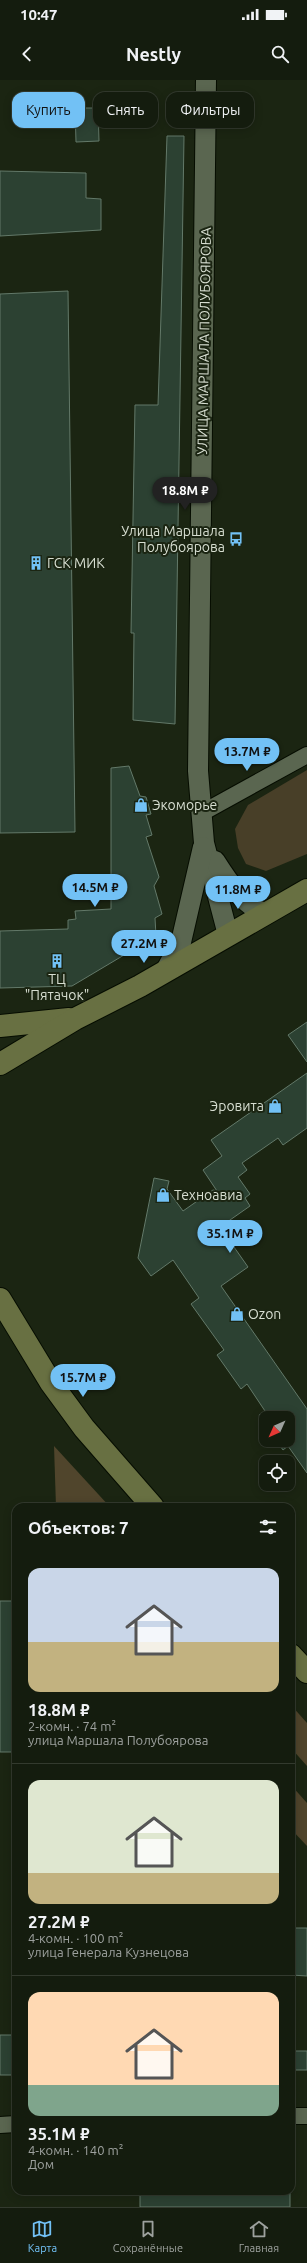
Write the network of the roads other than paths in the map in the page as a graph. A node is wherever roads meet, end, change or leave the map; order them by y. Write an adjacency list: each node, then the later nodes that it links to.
1 (206, 80): 3 (street, УЛИЦА МАРШАЛА ПОЛУБОЯРОВА)
2 (307, 755): 3 (street)
3 (200, 814): 4 (street, УЛИЦА МАРШАЛА ПОЛУБОЯРОВА)
4 (204, 843): 6 (street); 7 (street, УЛИЦА МАРШАЛА ПОЛУБОЯРОВА); 8 (street)
5 (307, 890): 6 (main road)
6 (264, 914): 7 (main road)
7 (228, 935): 8 (main road)
8 (165, 972): 9 (main road)
9 (75, 1019): 10 (main road); 11 (main road)
10 (0, 1026)
11 (0, 1064)
12 (0, 1298): 13 (main road)
13 (150, 1503)
14 (295, 1659): 15 (main road)
15 (307, 1672)
16 (295, 2116): 17 (street)
17 (307, 2116)
18 (0, 2124): 19 (street)
19 (12, 2124)

